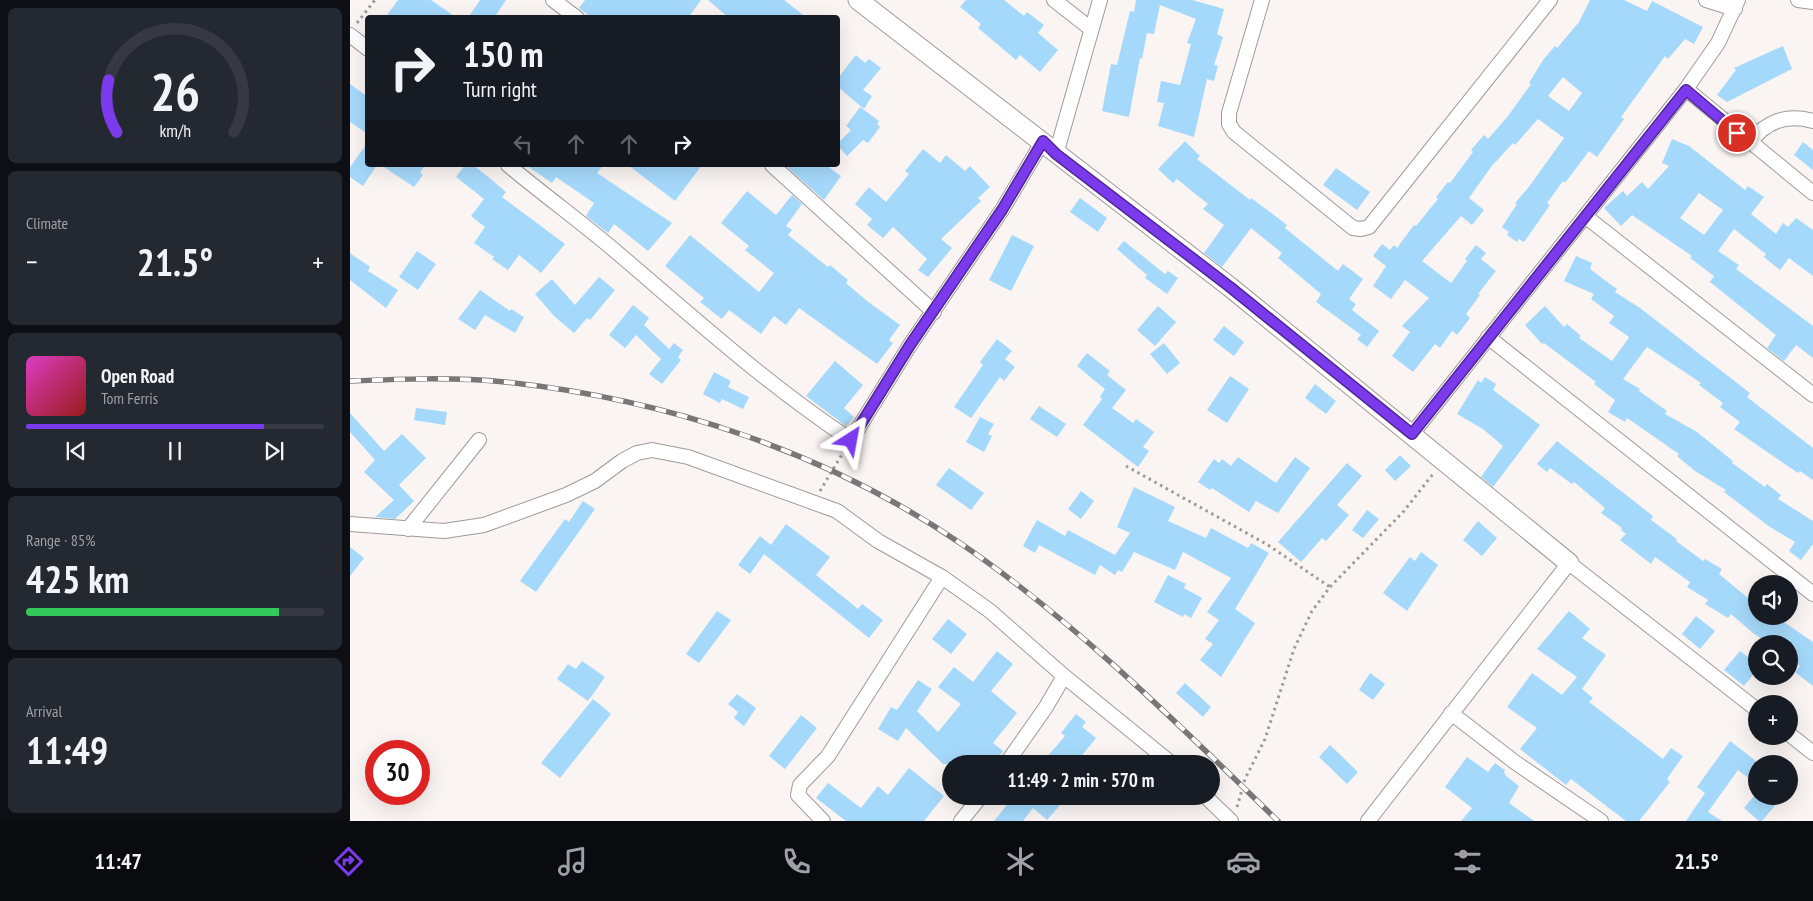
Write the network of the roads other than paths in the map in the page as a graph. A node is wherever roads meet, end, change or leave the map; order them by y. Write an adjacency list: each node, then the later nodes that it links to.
1 (553, 0): 11 (street)
2 (858, 0): 18 (street)
3 (1054, 0): 12 (street)
4 (1100, 0): 12 (street)
5 (1262, 0): 6 (street)
6 (1550, 0)
7 (1706, 0): 10 (street)
8 (1798, 0): 9 (street)
9 (1813, 2)
10 (1736, 5): 15 (street)
11 (573, 15)
12 (1091, 29): 18 (street)
13 (352, 31): 14 (street)
14 (365, 46)
15 (1686, 90): 17 (street); 22 (street)
16 (1813, 121): 17 (street)
17 (1750, 143): 21 (street)
18 (1050, 147): 23 (street); 26 (street)
19 (510, 167): 23 (street)
20 (774, 167): 23 (street)
21 (1813, 193)
22 (1585, 216): 24 (street); 25 (street)
23 (934, 312)
24 (1488, 338): 26 (street); 32 (street)
25 (1813, 395)
26 (1412, 434): 30 (street)
27 (479, 440): 29 (street)
28 (350, 524): 29 (street)
29 (408, 529): 31 (street)
30 (1569, 563): 34 (street); 35 (street)
31 (942, 577): 33 (street); 43 (street)
32 (1813, 594)
33 (1064, 676): 38 (street); 39 (street)
34 (1748, 703)
35 (1451, 713): 45 (street); 46 (street)
36 (1798, 741): 37 (street)
37 (1813, 753)
38 (1012, 755)
39 (1161, 755)
40 (974, 805): 44 (street)
41 (1217, 805): 42 (street)
42 (1233, 817)
43 (823, 821)
44 (961, 821)
45 (1368, 821)
46 (1601, 821)

